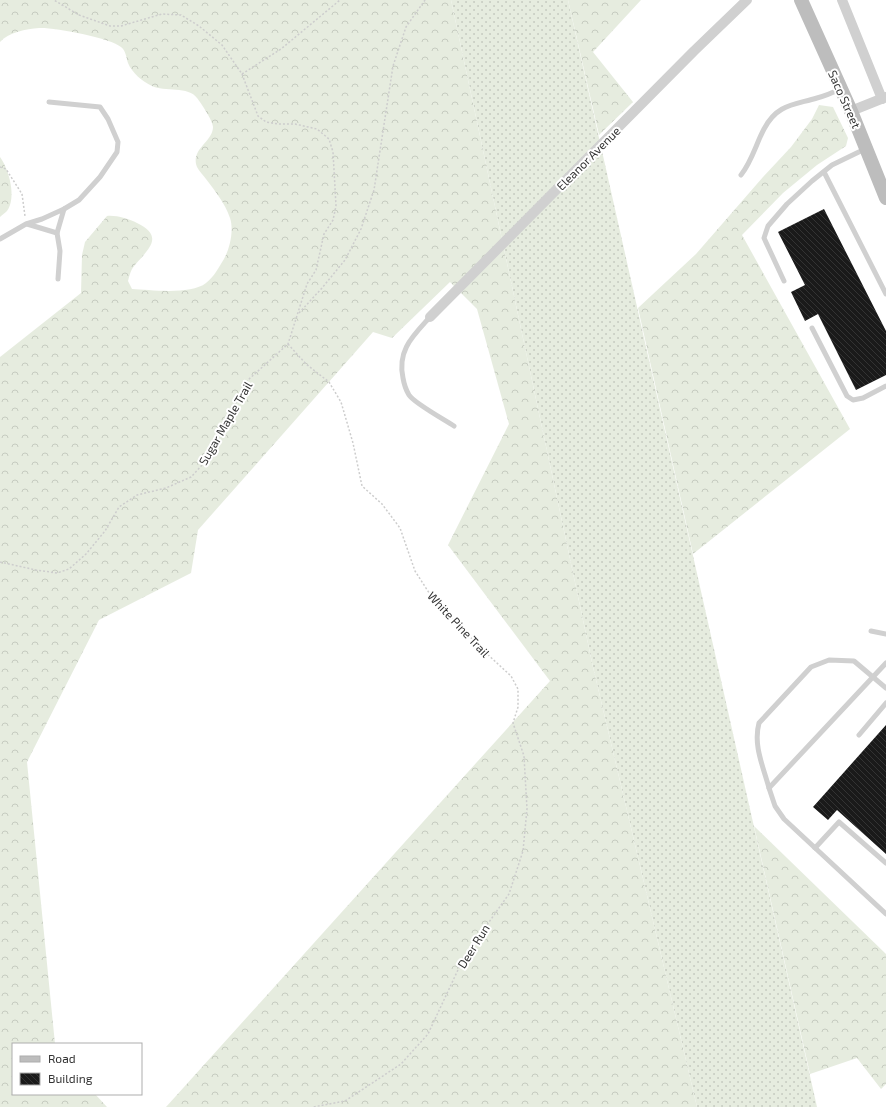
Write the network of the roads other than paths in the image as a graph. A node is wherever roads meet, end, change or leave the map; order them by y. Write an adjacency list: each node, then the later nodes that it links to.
1 (746, 0): 19 (street, Eleanor Avenue)
2 (801, 0): 4 (main road, Saco Street)
3 (842, 0): 5 (street)
4 (841, 89): 7 (main road, Saco Street); 10 (lane)
5 (884, 98): 7 (street)
6 (49, 102): 12 (lane)
7 (851, 111): 8 (main road, Saco Street)
8 (866, 149): 9 (lane); 11 (main road, Saco Street)
9 (824, 172): 17 (lane); 18 (lane)
10 (741, 175)
11 (886, 198)
12 (64, 209): 13 (lane); 14 (lane)
13 (26, 224): 14 (lane); 15 (lane)
14 (57, 233): 16 (lane)
15 (0, 238)
16 (58, 279)
17 (784, 281)
18 (886, 294)
19 (430, 317): 22 (lane)
20 (812, 328): 21 (lane)
21 (886, 386)
22 (454, 426)
23 (871, 631): 24 (lane)
24 (886, 634)
25 (886, 662): 26 (lane)
26 (874, 677): 27 (lane); 30 (lane); 30 (lane)
27 (886, 688)
28 (886, 704): 29 (lane)
29 (859, 735)
30 (769, 788): 31 (lane)
31 (815, 848): 32 (lane); 33 (lane)
32 (886, 863)
33 (886, 914)

